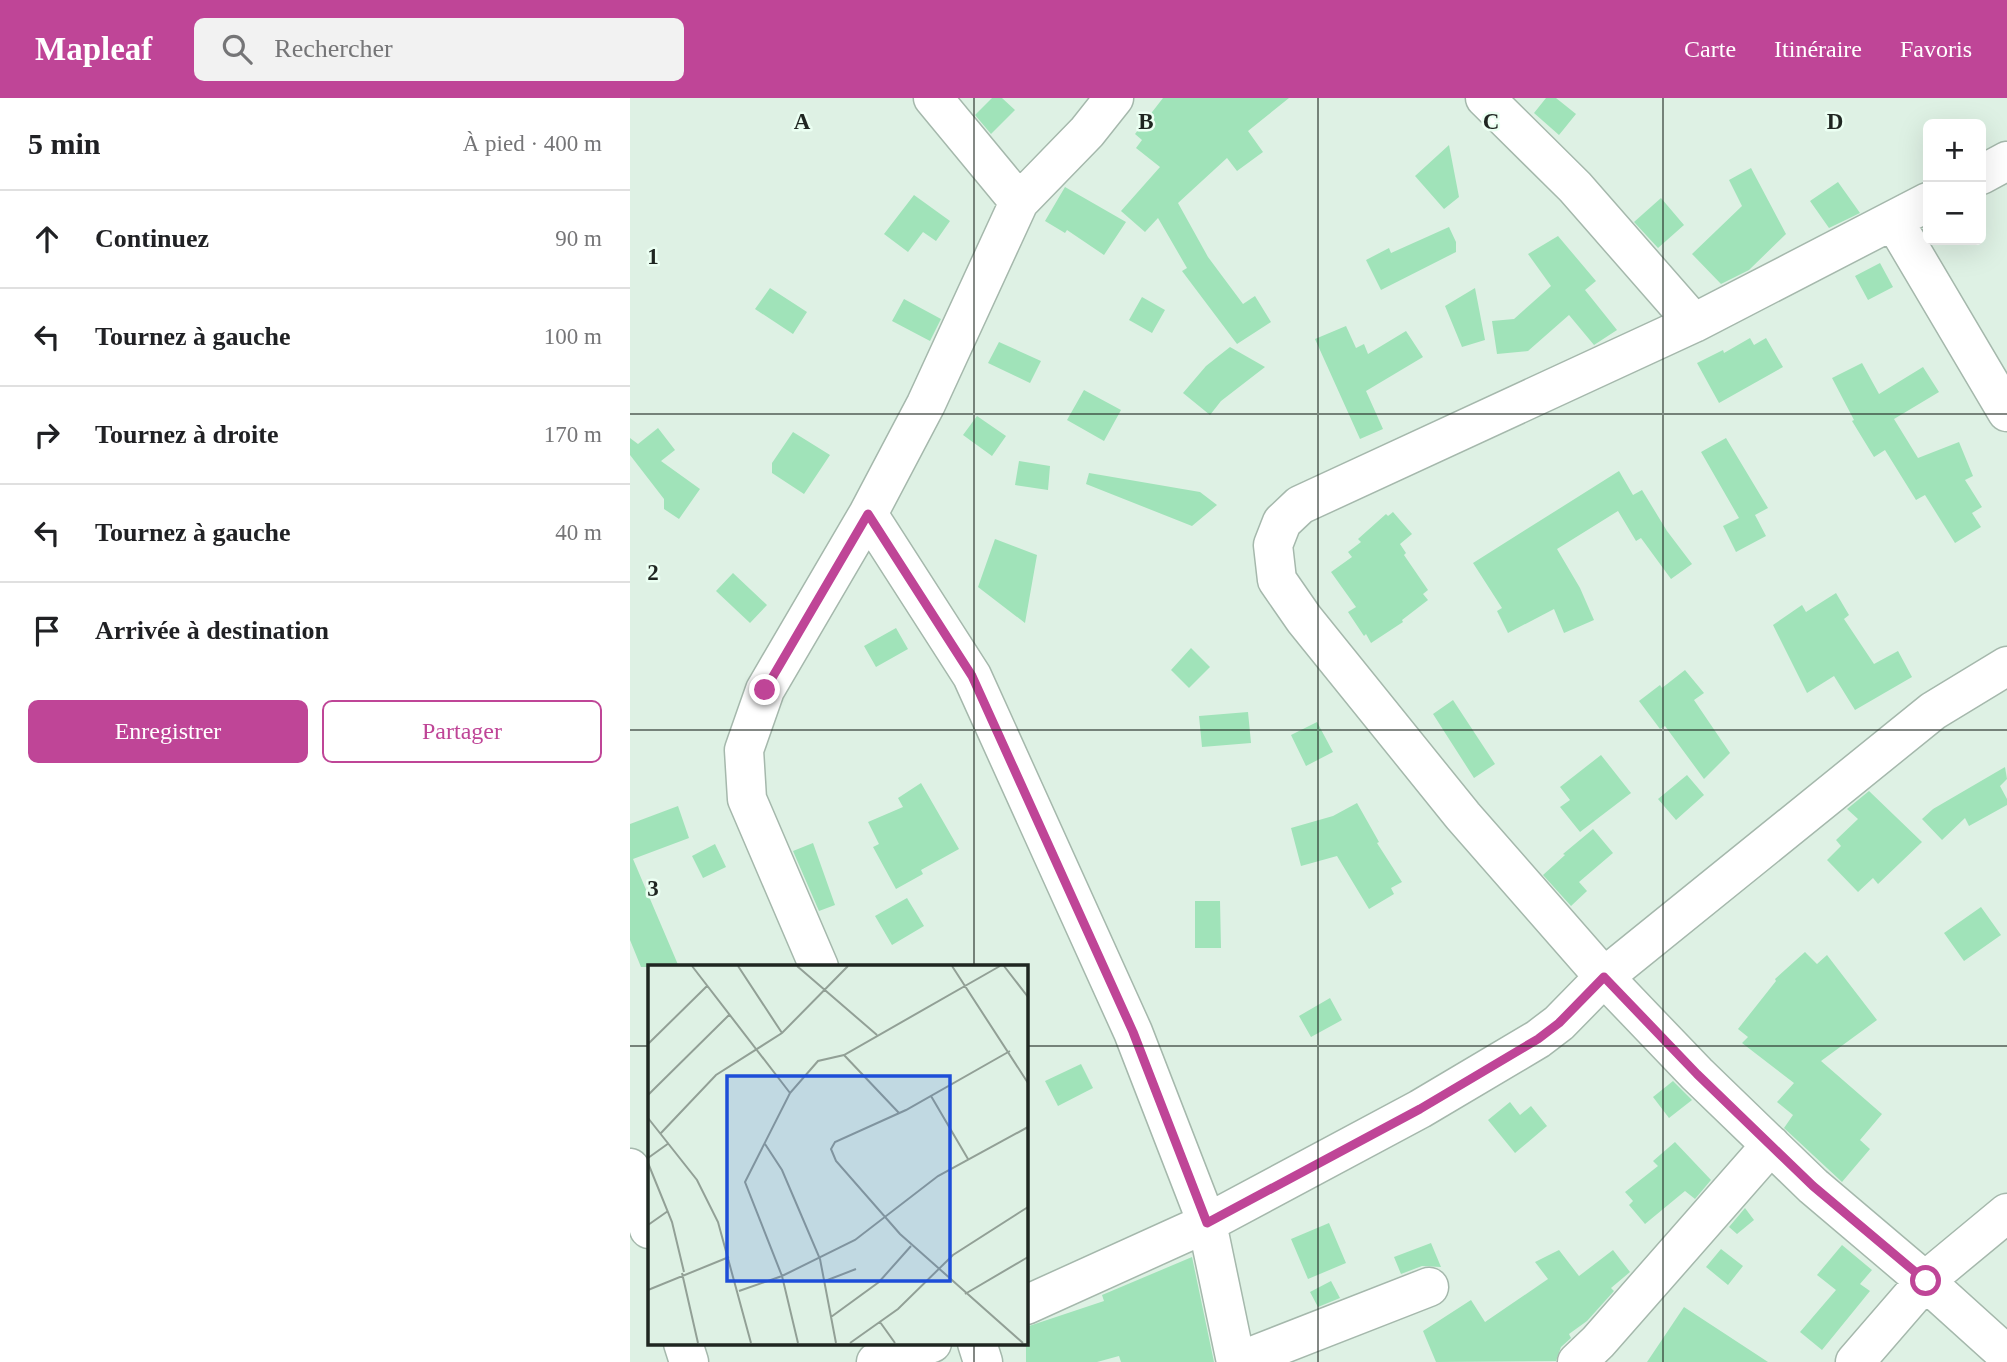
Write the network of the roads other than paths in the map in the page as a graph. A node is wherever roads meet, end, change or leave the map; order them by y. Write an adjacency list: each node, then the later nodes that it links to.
1 (933, 98): 6 (street)
2 (1114, 98): 6 (street)
3 (1485, 98): 9 (street)
4 (2007, 161): 5 (street)
5 (1986, 172)
6 (1019, 202): 11 (street)
7 (1923, 205): 8 (street)
8 (1894, 221): 9 (street); 10 (street)
9 (1694, 323): 14 (street)
10 (2007, 412)
11 (868, 514): 13 (street); 19 (street)
12 (2007, 666): 14 (street)
13 (818, 965)
14 (1604, 977): 15 (street); 19 (street)
15 (1770, 1145): 20 (street); 31 (street)
16 (630, 1168): 18 (street)
17 (2007, 1213): 20 (street)
18 (641, 1218)
19 (1207, 1223): 22 (street); 30 (street)
20 (1926, 1281): 26 (street); 32 (street)
21 (1429, 1287): 30 (street)
22 (1027, 1305)
23 (683, 1344): 27 (street)
24 (929, 1344): 28 (street)
25 (977, 1344): 29 (street)
26 (2007, 1355)
27 (689, 1362)
28 (876, 1362)
29 (983, 1362)
30 (1237, 1362)
31 (1577, 1362)
32 (1855, 1362)

